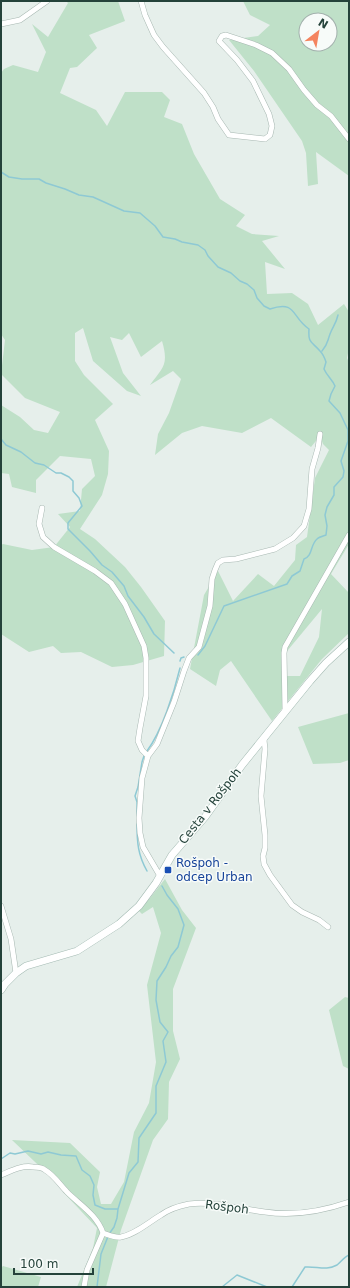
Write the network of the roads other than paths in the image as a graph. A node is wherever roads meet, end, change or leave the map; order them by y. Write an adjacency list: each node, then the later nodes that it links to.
1 (47, 1): 3 (street)
2 (141, 1): 4 (street)
3 (1, 24)
4 (349, 139)
5 (320, 434): 11 (street)
6 (42, 508): 11 (street)
7 (349, 535): 9 (street)
8 (349, 642): 9 (street, Cesta v Rošpoh)
9 (286, 711): 10 (street, Cesta v Rošpoh)
10 (264, 740): 12 (street, Cesta v Rošpoh); 14 (street)
11 (148, 756): 12 (street)
12 (160, 876): 15 (street, Cesta v Rošpoh)
13 (1, 906): 15 (street)
14 (328, 927)
15 (16, 973): 16 (street, Cesta v Rošpoh)
16 (1, 990)
17 (1, 1176): 19 (street)
18 (349, 1202): 19 (street, Rošpoh)
19 (107, 1235): 20 (street)
20 (84, 1287)

